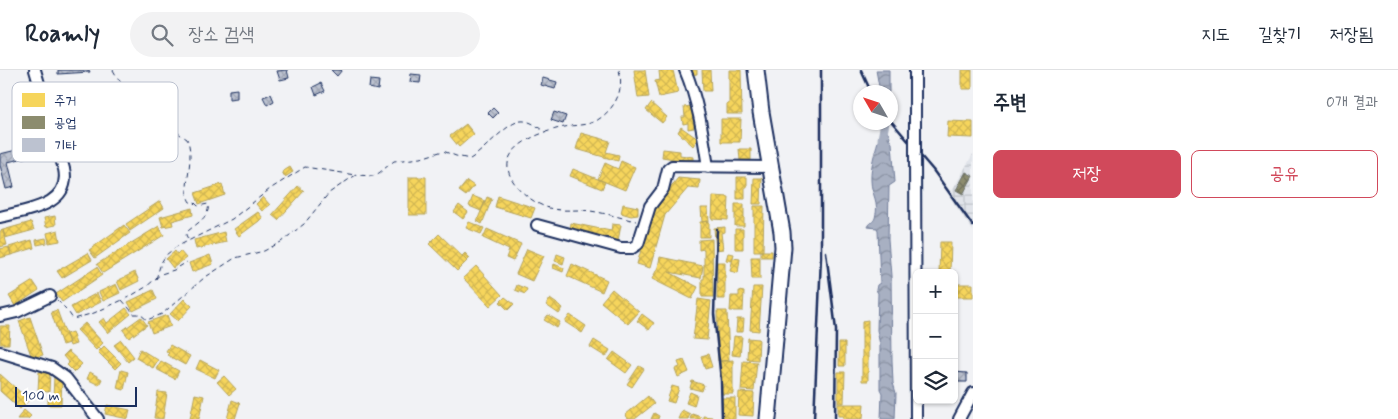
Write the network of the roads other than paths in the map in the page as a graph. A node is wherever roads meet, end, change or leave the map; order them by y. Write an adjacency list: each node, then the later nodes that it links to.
1 (35, 70): 5 (street)
2 (685, 70): 7 (street)
3 (756, 70): 8 (main road)
4 (915, 70): 17 (street, bridge)
5 (39, 82)
6 (62, 162): 9 (street)
7 (708, 167): 8 (street); 10 (street)
8 (772, 167): 16 (main road)
9 (0, 217)
10 (537, 225)
11 (50, 296): 12 (street)
12 (0, 316)
13 (0, 352): 15 (street)
14 (973, 393): 18 (street)
15 (98, 419)
16 (768, 419)
17 (916, 419)
18 (959, 419)

